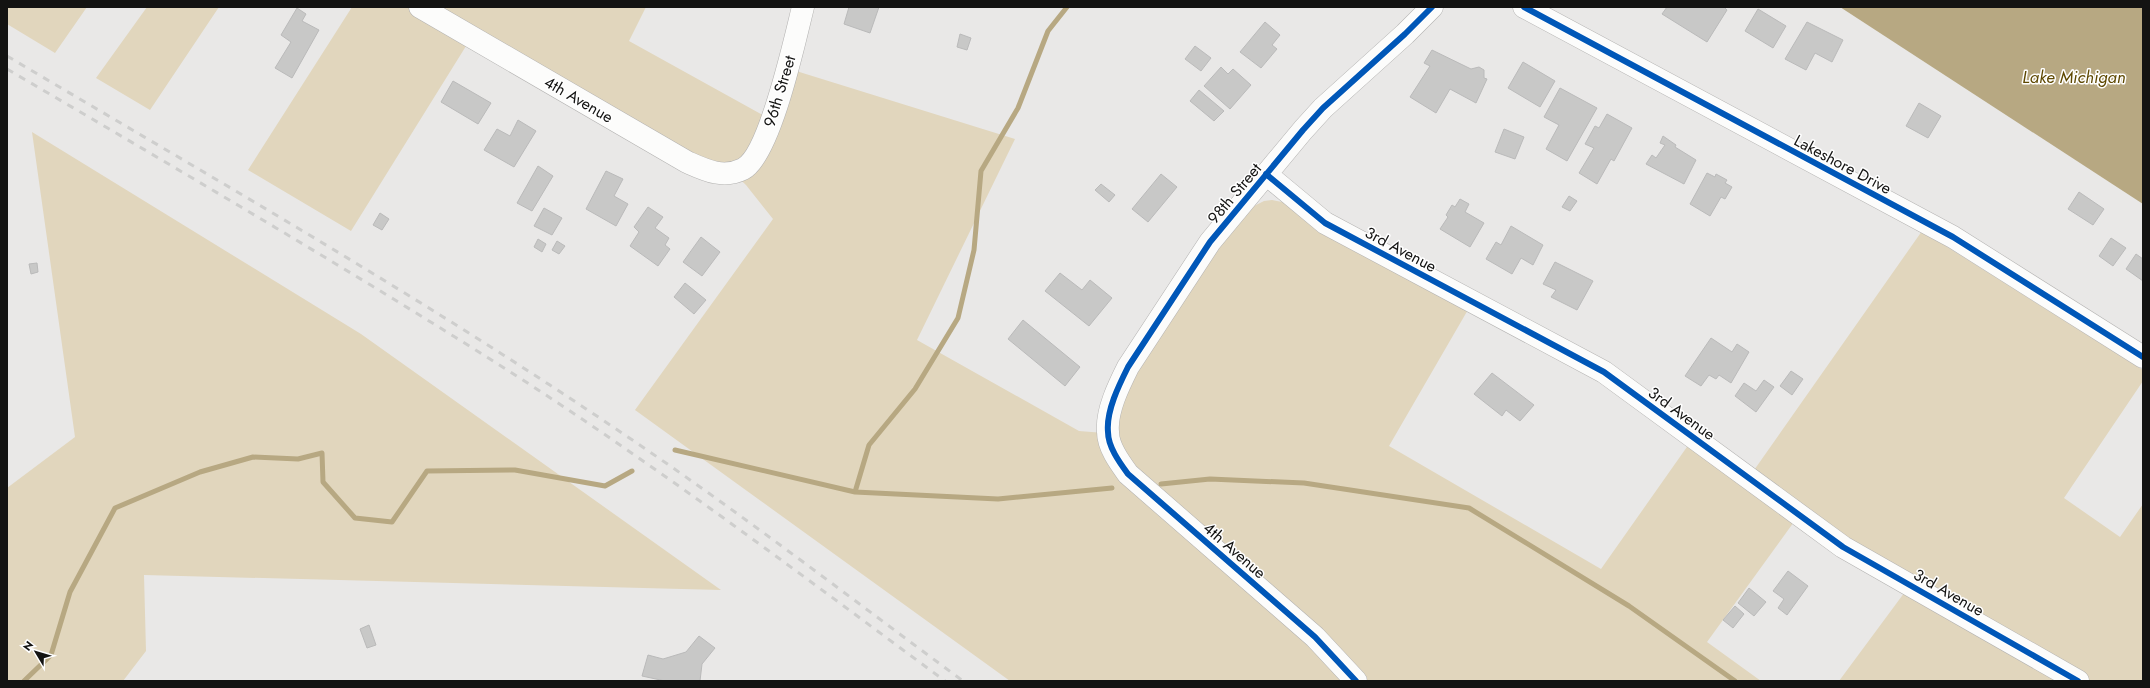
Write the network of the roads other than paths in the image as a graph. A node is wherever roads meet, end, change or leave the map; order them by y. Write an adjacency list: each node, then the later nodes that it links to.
1 (420, 7): 5 (street, 4th Avenue)
2 (803, 7): 5 (street, 96th Street)
3 (1432, 7): 6 (street, 98th Street)
4 (1524, 7): 7 (street, Lakeshore Drive)
5 (743, 169)
6 (1266, 174): 8 (street, 98th Street); 10 (street, 3rd Avenue)
7 (2143, 357)
8 (1108, 432): 9 (street, 4th Avenue)
9 (1356, 681)
10 (2078, 681)

